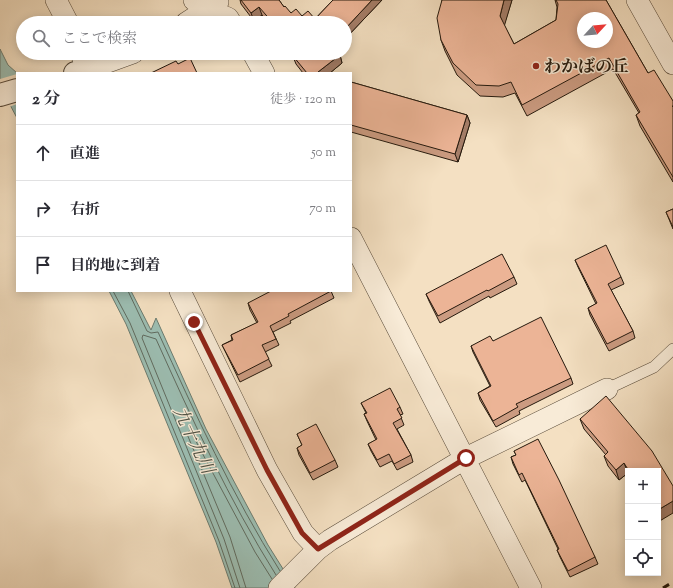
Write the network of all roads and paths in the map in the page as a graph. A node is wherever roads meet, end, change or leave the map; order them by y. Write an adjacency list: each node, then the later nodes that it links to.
1 (56, 0): 4 (street)
2 (637, 0): 9 (street)
3 (207, 3): 5 (street); 6 (street)
4 (64, 16)
5 (193, 16)
6 (225, 16)
7 (109, 60): 10 (street)
8 (257, 60): 11 (street)
9 (673, 64)
10 (82, 68)
11 (263, 72)
12 (16, 90): 13 (street)
13 (0, 95)
14 (352, 240): 18 (street)
15 (180, 292): 19 (street)
16 (673, 349): 17 (lane)
17 (607, 389): 18 (street)
18 (466, 458): 19 (street); 21 (street)
19 (314, 553): 20 (street)
20 (279, 588)
21 (531, 588)

